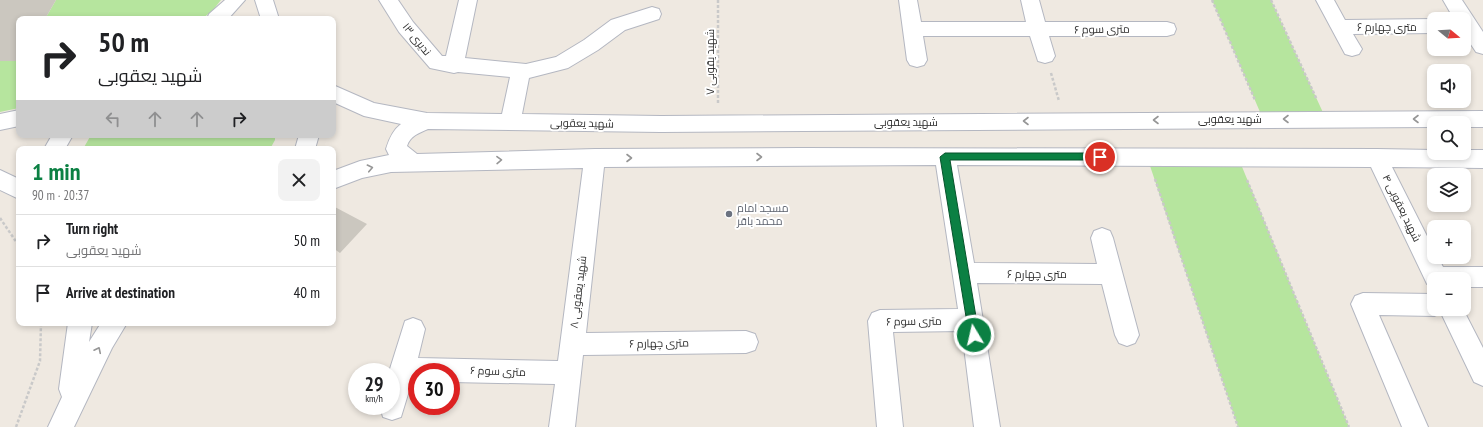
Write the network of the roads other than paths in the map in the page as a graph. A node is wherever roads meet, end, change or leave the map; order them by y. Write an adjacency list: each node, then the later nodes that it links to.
1 (236, 0): 11 (street)
2 (264, 0): 12 (street)
3 (388, 0): 23 (street, ندیری ۱۳)
4 (468, 0): 23 (street)
5 (908, 0): 16 (street)
6 (1030, 0): 18 (street)
7 (1325, 0): 14 (street)
8 (1452, 0): 9 (street)
9 (1461, 12)
10 (652, 14): 24 (street, ندیری ۱۳)
11 (219, 16)
12 (269, 16)
13 (1427, 26): 14 (street, ۶ متری چهارم)
14 (1340, 27): 20 (street)
15 (1471, 27): 19 (street)
16 (913, 29): 18 (street); 22 (street)
17 (1167, 29): 18 (street, ۶ متری سوم)
18 (1038, 30): 21 (street)
19 (1483, 48)
20 (1352, 49)
21 (1045, 56)
22 (916, 60)
23 (454, 66): 24 (street, ندیری ۱۳)
24 (521, 71): 30 (street)
25 (336, 94): 28 (street, شهید یعقوبی)
26 (16, 119): 29 (street)
27 (1483, 119): 30 (street, شهید یعقوبی, one-way to 30)
28 (427, 121): 30 (street, شهید یعقوبی); 35 (street)
29 (0, 122)
30 (510, 122)
31 (945, 157): 32 (street, one-way to 31); 33 (street); 41 (street)
32 (595, 158): 35 (street, one-way to 32); 53 (street, شهید یعقوبی ۸)
33 (1377, 158): 34 (street); 40 (street, شهید یعقوبی ۴)
34 (1483, 159)
35 (412, 162): 37 (street, one-way to 35)
36 (0, 179): 38 (street)
37 (336, 179)
38 (16, 188)
39 (1102, 238): 42 (street)
40 (1433, 272)
41 (964, 273): 42 (street, ۶ متری چهارم); 47 (street)
42 (1110, 274): 51 (street)
43 (1471, 277): 44 (street)
44 (1483, 277)
45 (1427, 305): 62 (street)
46 (1454, 316): 56 (street)
47 (972, 320): 60 (street, ۶ متری سوم); 61 (street)
48 (80, 326): 58 (street)
49 (112, 326): 58 (street, one-way to 49)
50 (413, 329): 54 (street)
51 (1127, 335)
52 (746, 342): 53 (street, ۶ متری چهارم)
53 (572, 344): 55 (street, شهید یعقوبی ۸)
54 (403, 369): 55 (street, ۶ متری سوم); 57 (street)
55 (569, 373): 59 (street, شهید یعقوبی ۸)
56 (1483, 374)
57 (400, 380)
58 (64, 419)
59 (562, 427)
60 (890, 427)
61 (987, 427)
62 (1415, 427)

